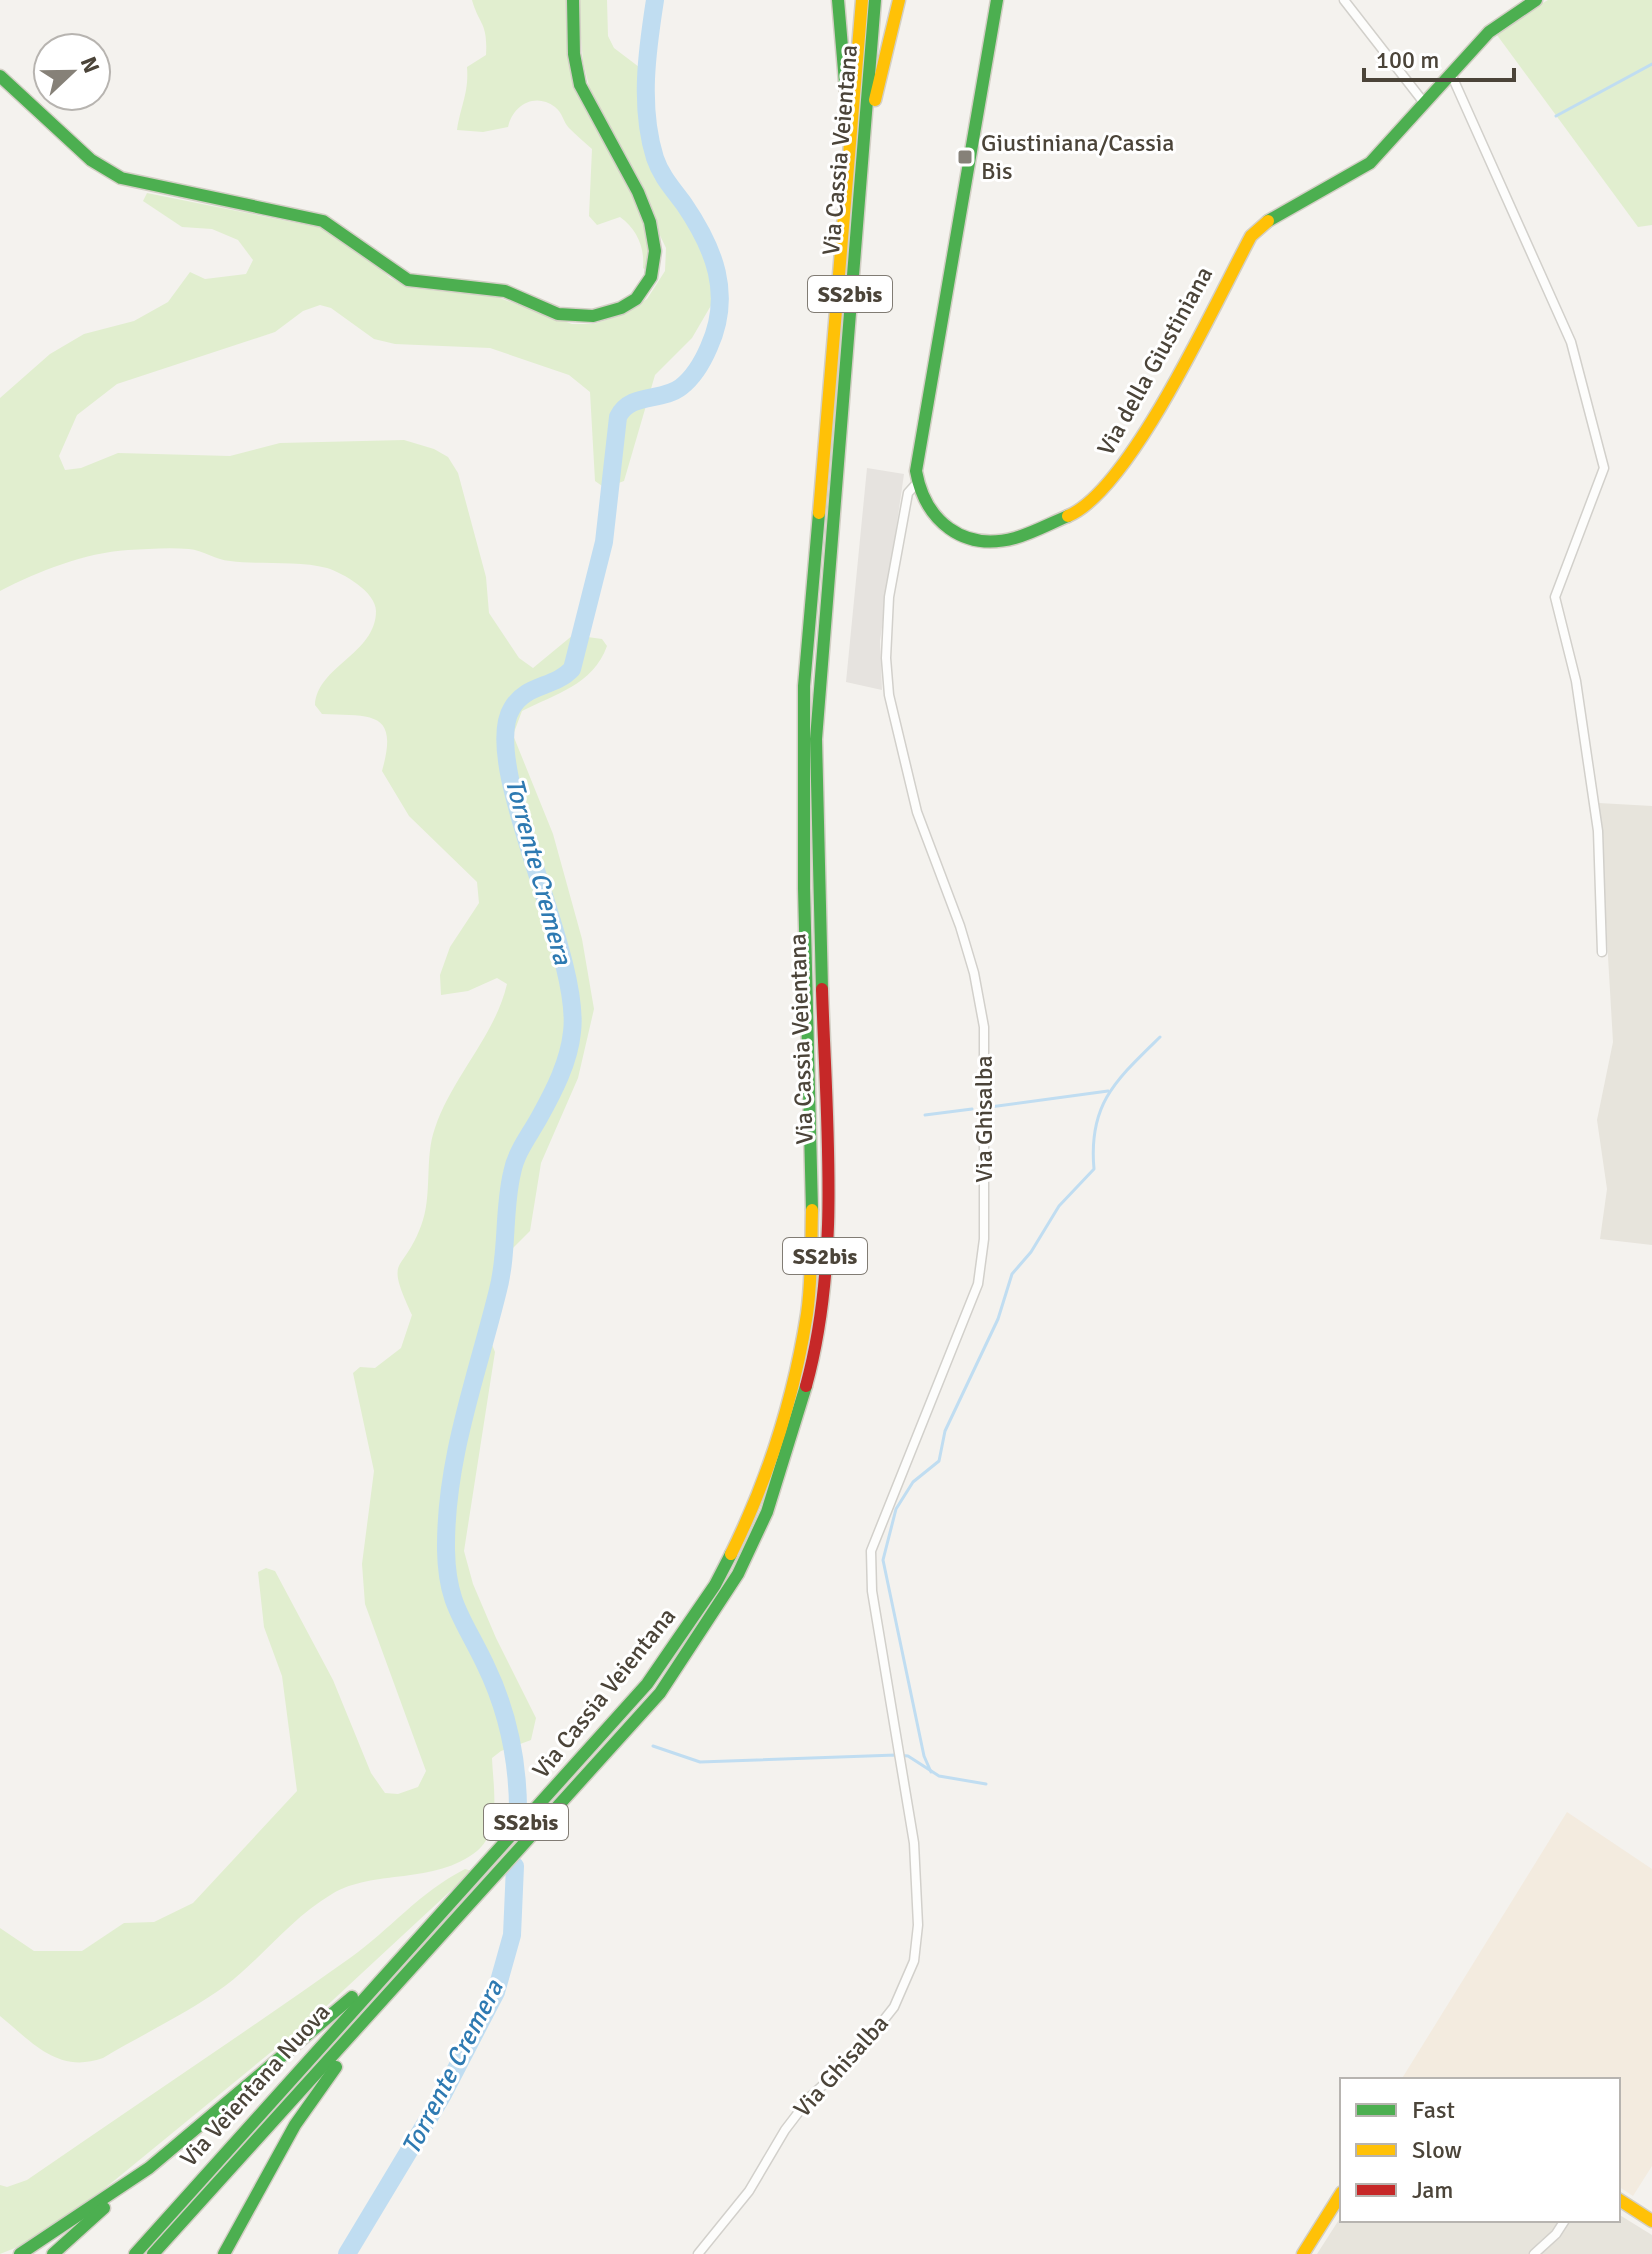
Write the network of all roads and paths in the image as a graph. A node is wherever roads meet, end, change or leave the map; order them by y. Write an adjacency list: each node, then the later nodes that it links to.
1 (573, 0): 10 (main road)
2 (838, 0): 12 (main road)
3 (862, 0): 12 (main road, Via Cassia Veientana / SS2bis)
4 (875, 0): 13 (main road, Via Cassia Veientana / SS2bis)
5 (899, 0): 13 (main road)
6 (997, 0): 14 (main road)
7 (1344, 0): 11 (street)
8 (1536, 0): 9 (main road, Via della Giustiniana)
9 (1451, 74): 11 (main road, Via della Giustiniana); 15 (street)
10 (0, 76)
11 (1425, 104): 14 (main road, Via della Giustiniana)
12 (850, 138): 16 (main road, Via Cassia Veientana / SS2bis)
13 (862, 152): 16 (main road, Via Cassia Veientana / SS2bis)
14 (917, 483): 29 (street, Via Ghisalba)
15 (1602, 952)
16 (474, 1889): 17 (main road, Via Cassia Veientana / SS2bis); 18 (main road, Via Cassia Veientana / SS2bis)
17 (410, 1946): 19 (main road); 26 (main road, Via Veientana Nuova)
18 (427, 1952): 27 (main road); 28 (main road)
19 (139, 2173): 24 (main road); 25 (main road)
20 (1340, 2195): 30 (main road)
21 (1620, 2200): 22 (main road)
22 (1652, 2221)
23 (1564, 2222): 31 (street)
24 (20, 2254)
25 (53, 2254)
26 (135, 2254)
27 (153, 2254)
28 (224, 2254)
29 (698, 2254)
30 (1303, 2254)
31 (1534, 2254)

